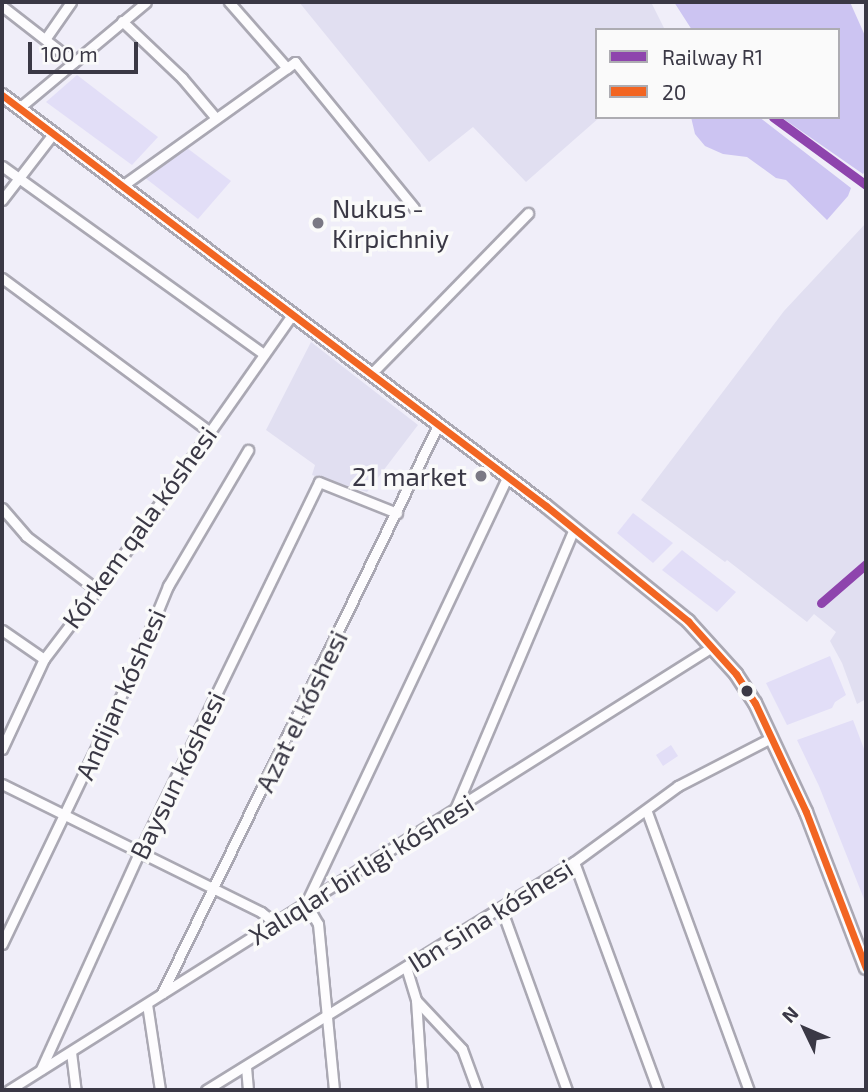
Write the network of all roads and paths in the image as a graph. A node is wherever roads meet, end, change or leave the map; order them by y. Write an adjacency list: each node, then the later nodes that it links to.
1 (71, 2): 6 (street)
2 (146, 2): 5 (street)
3 (229, 2): 8 (street)
4 (2, 6): 6 (street)
5 (122, 21): 7 (street); 11 (street)
6 (46, 38): 7 (street)
7 (74, 62): 10 (street)
8 (291, 65): 11 (street); 17 (street)
9 (2, 95): 10 (street)
10 (19, 108): 12 (street)
11 (215, 117): 15 (street)
12 (53, 134): 14 (street); 15 (street)
13 (2, 166): 14 (street)
14 (19, 177): 16 (street); 21 (street)
15 (122, 186): 20 (street)
16 (2, 200)
17 (414, 208)
18 (528, 213): 22 (street)
19 (2, 278): 24 (street)
20 (292, 315): 21 (street, Kórkem qala kóshesi); 22 (street)
21 (264, 354): 24 (street, Kórkem qala kóshesi)
22 (370, 374): 23 (street)
23 (438, 425): 26 (street); 28 (street, Azat el kóshesi)
24 (209, 431): 30 (street, Kórkem qala kóshesi)
25 (248, 450): 39 (street, Andijan kóshesi)
26 (507, 477): 29 (street); 43 (street)
27 (2, 508): 30 (street)
28 (397, 513): 40 (street, Baysun kóshesi); 42 (street, Azat el kóshesi)
29 (574, 529): 32 (street); 37 (street)
30 (96, 589): 33 (street, Kórkem qala kóshesi)
31 (2, 630): 33 (street)
32 (712, 647): 34 (street); 37 (street, Xalıqlar birligi kóshesi)
33 (44, 659): 35 (street, Kórkem qala kóshesi)
34 (771, 738): 38 (street, Ibn Sina kóshesi); 48 (street)
35 (2, 749)
36 (2, 784): 39 (street)
37 (455, 809): 43 (street, Xalıqlar birligi kóshesi)
38 (647, 812): 41 (street, Ibn Sina kóshesi); 66 (street)
39 (64, 816): 40 (street); 46 (street, Andijan kóshesi)
40 (139, 853): 42 (street); 55 (street, Baysun kóshesi)
41 (574, 862): 44 (street, Ibn Sina kóshesi); 65 (street)
42 (215, 889): 45 (street); 49 (street, Azat el kóshesi)
43 (306, 903): 45 (street, Xalıqlar birligi kóshesi); 52 (street)
44 (501, 908): 47 (street, Ibn Sina kóshesi); 64 (street)
45 (275, 923): 49 (street, Xalıqlar birligi kóshesi)
46 (2, 944)
47 (406, 967): 50 (street); 52 (street, Ibn Sina kóshesi)
48 (866, 968)
49 (161, 995): 51 (street, Xalıqlar birligi kóshesi)
50 (416, 1000): 62 (street); 63 (street)
51 (147, 1004): 53 (street, Xalıqlar birligi kóshesi); 58 (street)
52 (328, 1016): 54 (street, Ibn Sina kóshesi); 61 (street)
53 (71, 1052): 55 (street, Xalıqlar birligi kóshesi); 57 (street)
54 (246, 1068): 59 (street, Ibn Sina kóshesi); 60 (street)
55 (41, 1070): 56 (street, Xalıqlar birligi kóshesi)
56 (9, 1090)
57 (76, 1090)
58 (160, 1090)
59 (206, 1090)
60 (248, 1090)
61 (334, 1090)
62 (422, 1090)
63 (477, 1090)
64 (567, 1090)
65 (658, 1090)
66 (749, 1090)

